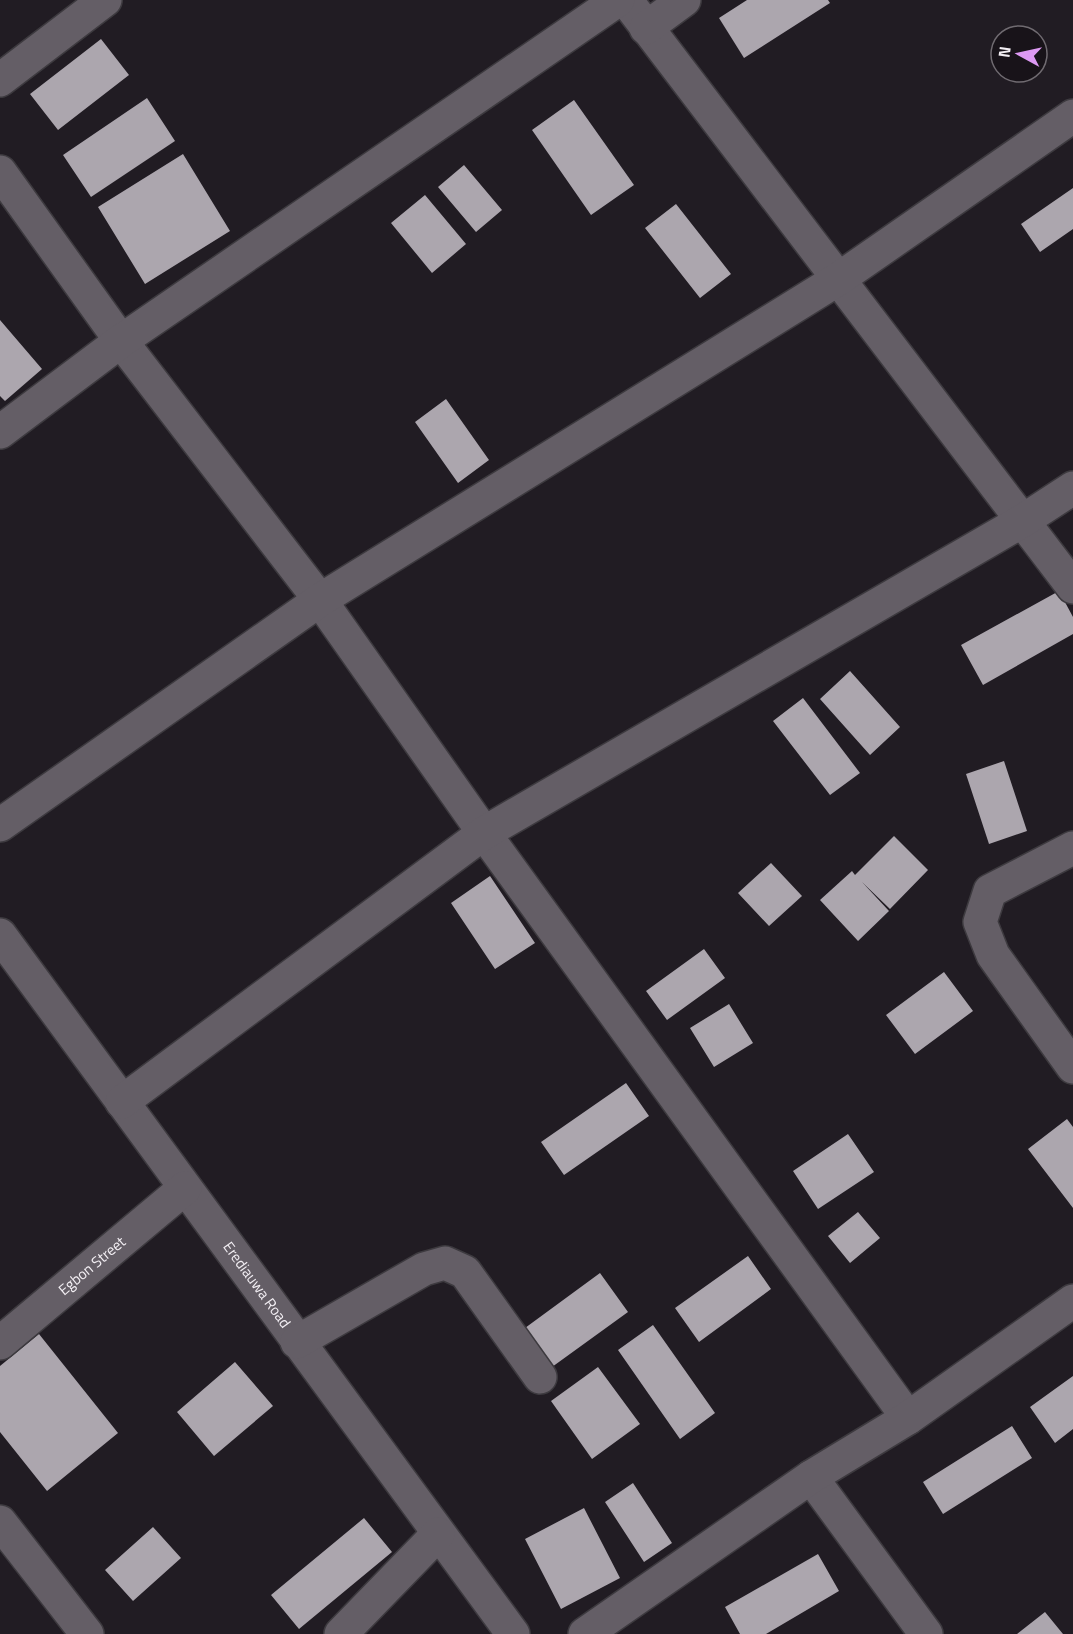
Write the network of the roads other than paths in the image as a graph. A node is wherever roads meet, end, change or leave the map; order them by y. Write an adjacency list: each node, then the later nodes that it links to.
1 (618, 0): 10 (street)
2 (627, 0): 5 (street)
3 (684, 0): 5 (street)
4 (103, 1): 6 (street)
5 (646, 28): 9 (street)
6 (0, 80)
7 (1073, 116): 9 (street)
8 (0, 172): 10 (street)
9 (840, 278): 13 (street); 15 (street)
10 (121, 341): 11 (street); 15 (street)
11 (0, 432)
12 (1073, 488): 13 (street)
13 (1024, 520): 14 (street); 17 (street)
14 (1073, 587)
15 (320, 600): 16 (street); 17 (street)
16 (0, 825)
17 (484, 832): 21 (street); 27 (street)
18 (1073, 848): 20 (street)
19 (0, 935): 21 (street, Erediauwa Road)
20 (1073, 1067)
21 (122, 1102): 22 (street, Erediauwa Road)
22 (185, 1188): 24 (street, Erediauwa Road); 25 (street, Egbon Street)
23 (1071, 1306): 27 (street)
24 (297, 1342): 26 (street); 30 (street, Erediauwa Road)
25 (0, 1343)
26 (540, 1377)
27 (909, 1418): 28 (street)
28 (811, 1477): 34 (street); 35 (street)
29 (0, 1522): 31 (street)
30 (438, 1534): 32 (street); 33 (street, Erediauwa Road)
31 (87, 1634)
32 (341, 1634)
33 (513, 1634)
34 (585, 1634)
35 (926, 1634)

